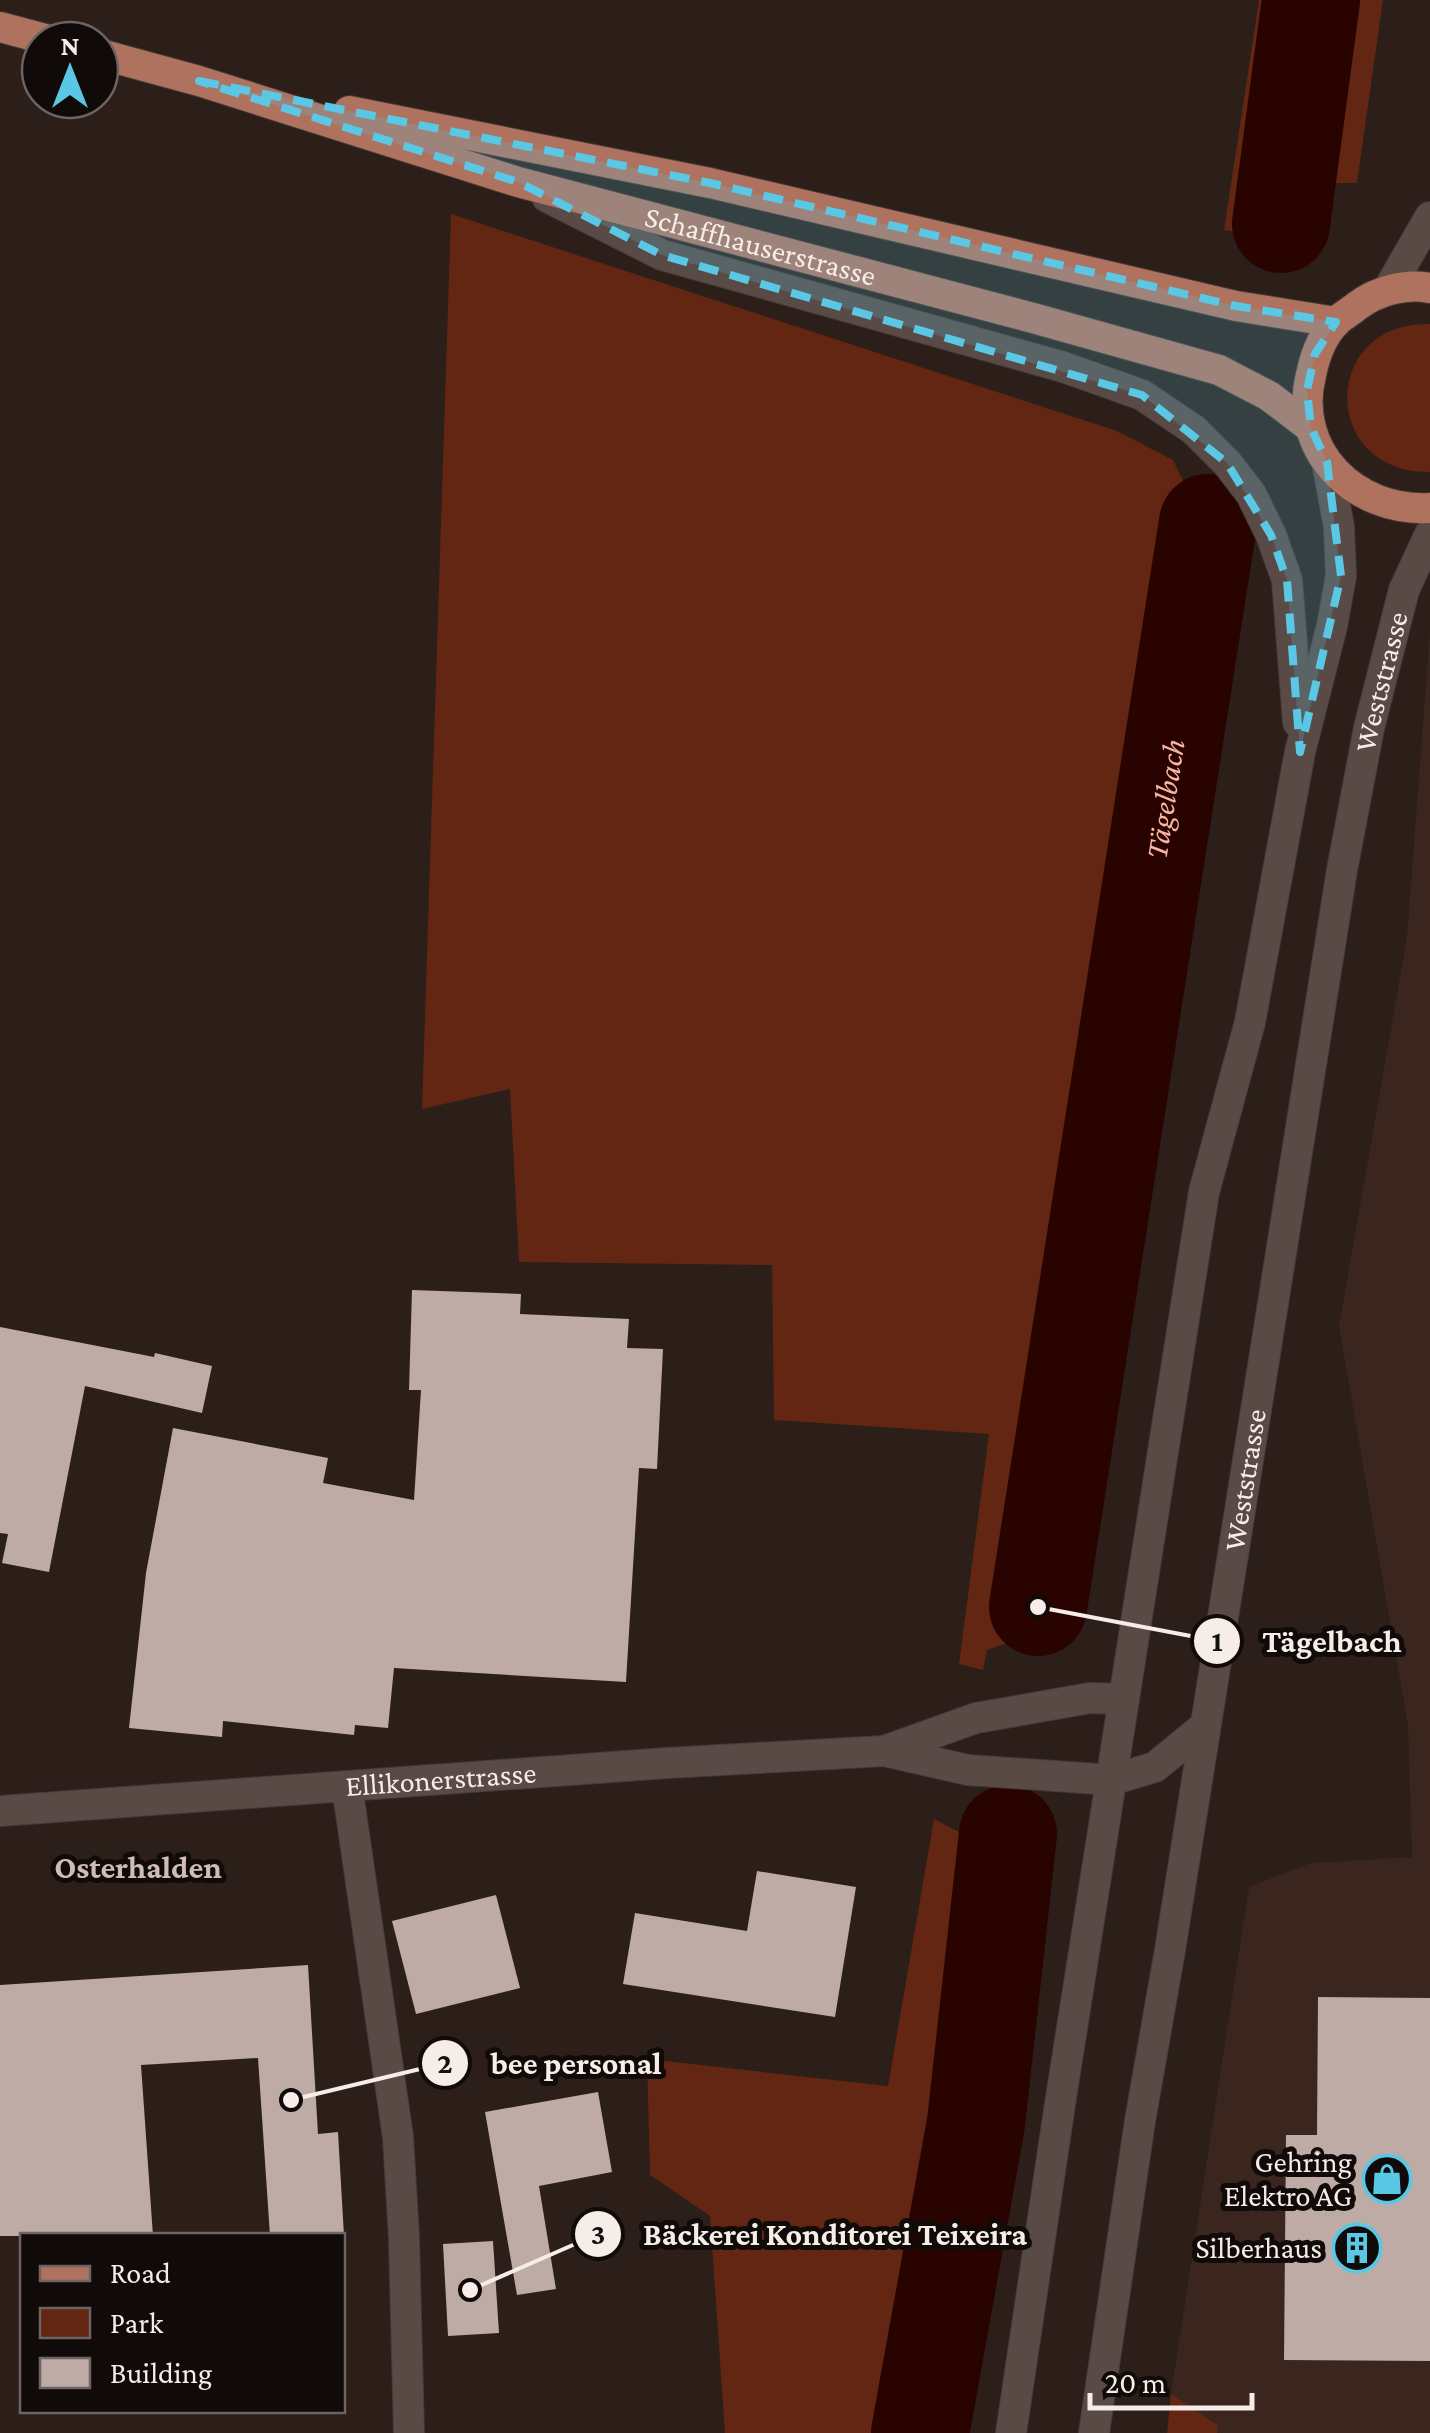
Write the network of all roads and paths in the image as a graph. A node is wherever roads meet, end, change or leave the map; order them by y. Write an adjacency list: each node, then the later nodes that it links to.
1 (120, 59): 2 (main road, Schaffhauserstrasse)
2 (199, 81): 3 (main road, Schaffhauserstrasse); 7 (main road, Schaffhauserstrasse)
3 (518, 182): 8 (main road, Schaffhauserstrasse); 12 (main road, Weststrasse)
4 (1430, 218): 6 (main road)
5 (1430, 288): 6 (main road)
6 (1388, 290): 7 (main road)
7 (1336, 322): 8 (main road)
8 (1310, 428): 9 (main road)
9 (1327, 462): 10 (main road); 12 (main road, Weststrasse)
10 (1430, 508)
11 (1430, 534): 14 (main road, Weststrasse)
12 (1300, 752): 13 (main road, Weststrasse)
13 (1124, 1699): 15 (main road, Ellikonerstrasse); 16 (main road, Weststrasse)
14 (1205, 1726): 16 (main road, Ellikonerstrasse); 21 (main road, Weststrasse)
15 (884, 1751): 16 (main road, Ellikonerstrasse); 17 (main road, Ellikonerstrasse)
16 (1112, 1780): 20 (main road, Weststrasse)
17 (347, 1786): 18 (main road, Ellikonerstrasse); 19 (main road, Ellikonerstrasse)
18 (0, 1811)
19 (409, 2433)
20 (1011, 2433)
21 (1094, 2433)

